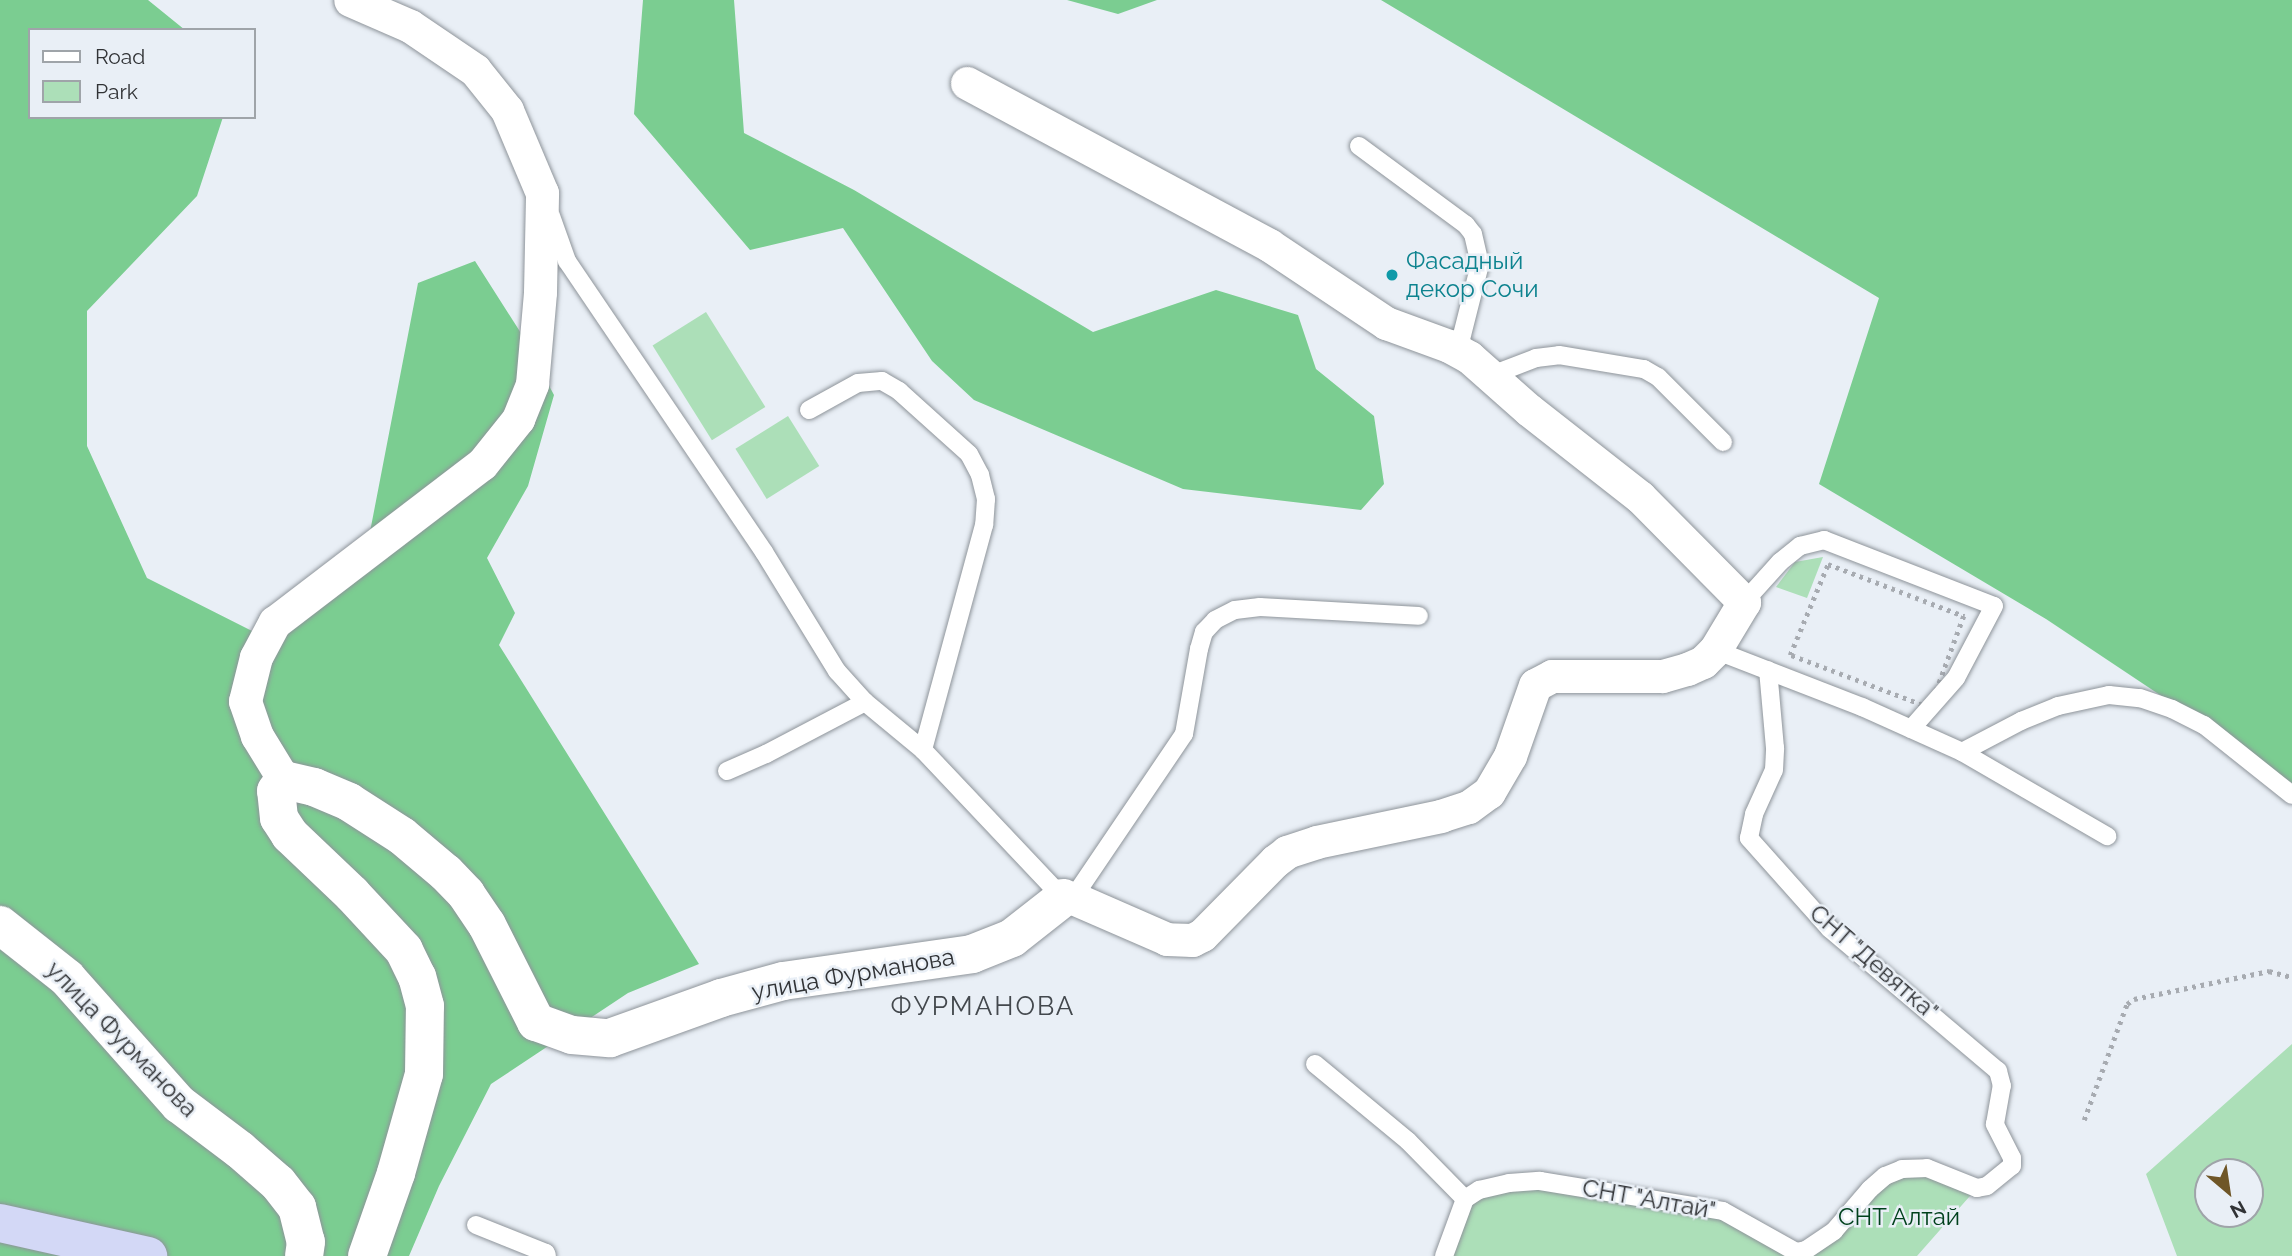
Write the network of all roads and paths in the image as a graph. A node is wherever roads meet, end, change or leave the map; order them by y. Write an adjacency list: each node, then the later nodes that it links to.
1 (350, 0): 4 (street)
2 (967, 83): 5 (street)
3 (1359, 146): 5 (lane)
4 (542, 193): 13 (lane); 19 (street)
5 (1458, 351): 6 (street)
6 (1492, 375): 8 (lane); 9 (street)
7 (809, 410): 16 (lane)
8 (1723, 442)
9 (1744, 602): 11 (street); 14 (lane)
10 (1419, 616): 22 (lane)
11 (1715, 650): 12 (lane); 22 (street)
12 (1768, 670): 15 (lane); 27 (lane, СНТ "Девятка")
13 (865, 702): 16 (lane); 18 (lane)
14 (1930, 708): 14 (path); 15 (lane)
15 (1911, 729): 17 (lane)
16 (923, 750): 22 (lane)
17 (1962, 752): 20 (lane); 21 (lane)
18 (727, 771)
19 (284, 780): 22 (street, улица Фурманова); 33 (street)
20 (2292, 795)
21 (2107, 836)
22 (1068, 898)
23 (0, 925): 32 (street, улица Фурманова)
24 (2292, 977): 26 (path)
25 (1315, 1064): 28 (lane)
26 (2084, 1120)
27 (1977, 1188): 28 (lane, СНТ "Алтай")
28 (1465, 1199): 35 (lane)
29 (0, 1223): 31 (highway)
30 (476, 1225): 34 (lane)
31 (148, 1256)
32 (304, 1256)
33 (367, 1256)
34 (547, 1256)
35 (1444, 1256)

